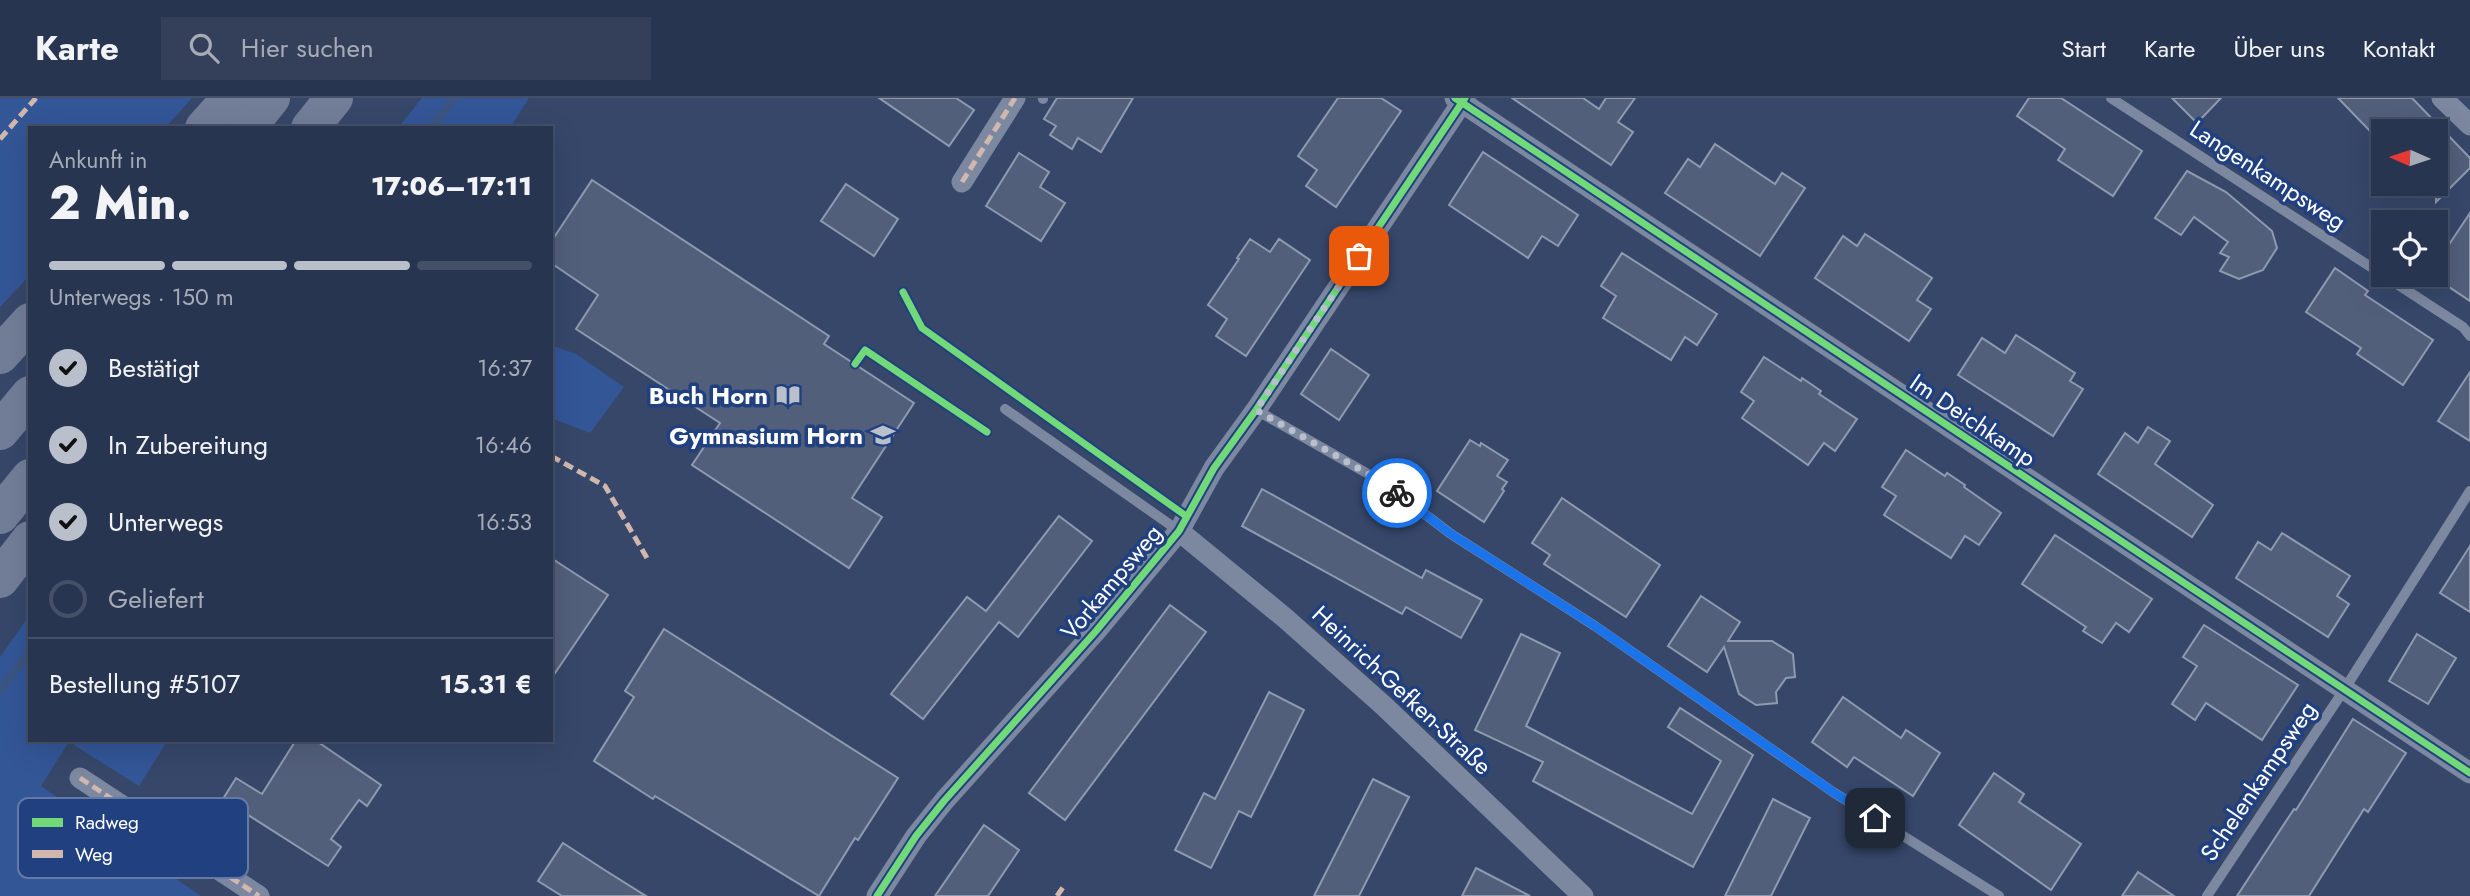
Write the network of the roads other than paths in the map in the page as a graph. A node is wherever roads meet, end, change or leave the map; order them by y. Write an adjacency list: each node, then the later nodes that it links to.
1 (231, 98): 9 (highway)
2 (271, 98): 10 (highway)
3 (335, 98): 11 (highway)
4 (1015, 98): 12 (street)
5 (2110, 98): 14 (lane, Langenkampsweg)
6 (2442, 98): 8 (street)
7 (1461, 100): 18 (street, Vorkampsweg); 26 (street, Im Deichkamp)
8 (2470, 125)
9 (206, 126)
10 (249, 126)
11 (314, 126)
12 (962, 182)
13 (28, 323): 15 (highway)
14 (2470, 336)
15 (0, 355)
16 (28, 397): 19 (highway)
17 (1005, 409): 23 (lane, Vorkampsweg)
18 (1256, 410): 23 (street, Vorkampsweg); 34 (lane)
19 (0, 431)
20 (28, 480): 22 (highway)
21 (2470, 491): 26 (lane)
22 (0, 515)
23 (1179, 531): 32 (street, Vorkampsweg); 33 (street, Heinrich-Gefken-Straße)
24 (28, 543): 25 (highway)
25 (0, 579)
26 (2344, 690): 27 (street, Im Deichkamp); 35 (lane, Schelenkampsweg)
27 (2470, 774)
28 (80, 778): 29 (street)
29 (110, 798)
30 (231, 878): 31 (street)
31 (258, 896)
32 (877, 896)
33 (1583, 896)
34 (2000, 896)
35 (2207, 896)

